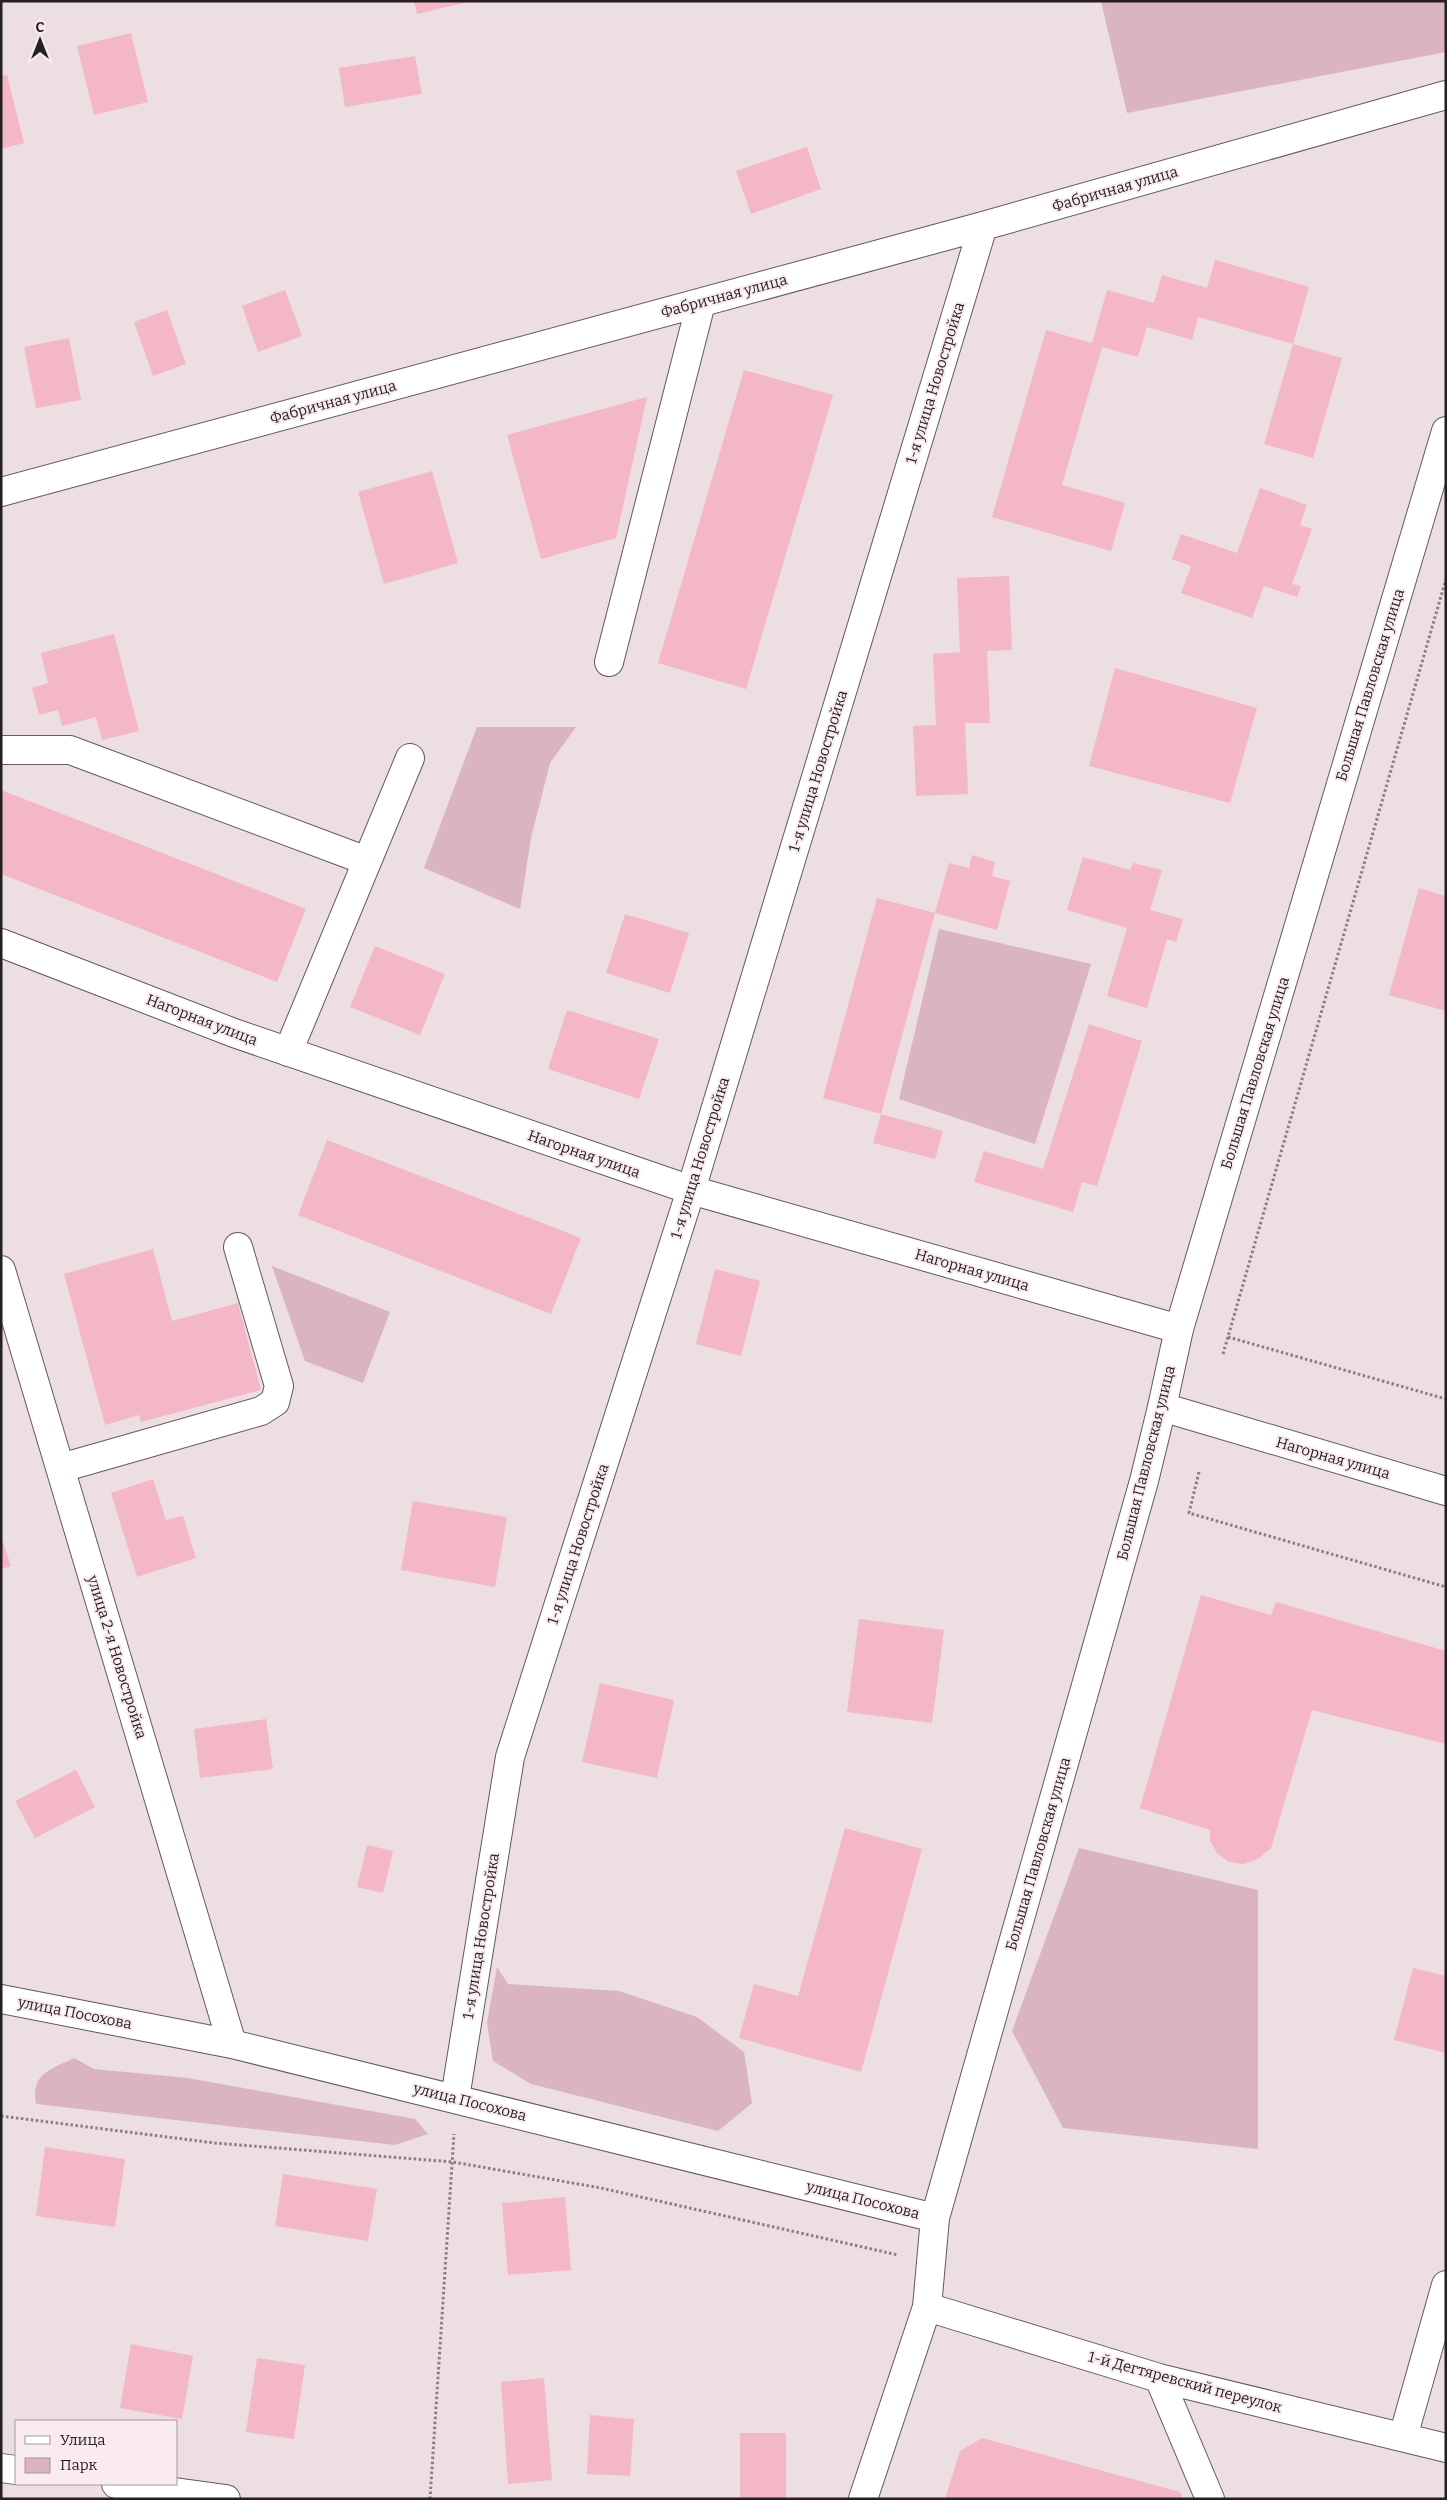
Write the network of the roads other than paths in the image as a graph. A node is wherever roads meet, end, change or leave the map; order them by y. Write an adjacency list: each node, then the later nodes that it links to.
1 (1446, 95): 2 (street, Фабричная улица)
2 (983, 226): 3 (street, Фабричная улица); 12 (street, 1-я улица Новостройка)
3 (701, 302): 5 (street, Фабричная улица); 6 (street)
4 (1446, 431): 15 (street, Большая Павловская улица)
5 (1, 492)
6 (609, 662)
7 (1, 750): 9 (street)
8 (410, 758): 9 (street)
9 (367, 861): 11 (street)
10 (1, 943): 11 (street, Нагорная улица)
11 (288, 1052): 12 (street, Нагорная улица)
12 (691, 1190): 15 (street, Нагорная улица); 21 (street, 1-я улица Новостройка)
13 (238, 1247): 17 (street)
14 (1, 1270): 17 (street, улица 2-я Новостройка)
15 (1179, 1329): 16 (street, Большая Павловская улица)
16 (1162, 1408): 18 (street, Нагорная улица); 22 (street, Большая Павловская улица)
17 (61, 1468): 20 (street, улица 2-я Новостройка)
18 (1446, 1491)
19 (1, 1999): 20 (street, улица Посохова)
20 (232, 2044): 21 (street, улица Посохова)
21 (455, 2098): 22 (street, улица Посохова)
22 (935, 2218): 24 (street, Большая Павловская улица)
23 (1446, 2285): 26 (street)
24 (927, 2307): 25 (street, 1-й Дегтяревский переулок); 32 (street, Большая Павловская улица)
25 (1159, 2378): 26 (street, 1-й Дегтяревский переулок); 33 (street)
26 (1404, 2437): 27 (street, 1-й Дегтяревский переулок)
27 (1446, 2448)
28 (1, 2468): 29 (street)
29 (15, 2470)
30 (123, 2485): 31 (street)
31 (226, 2499)
32 (863, 2499)
33 (1210, 2499)

